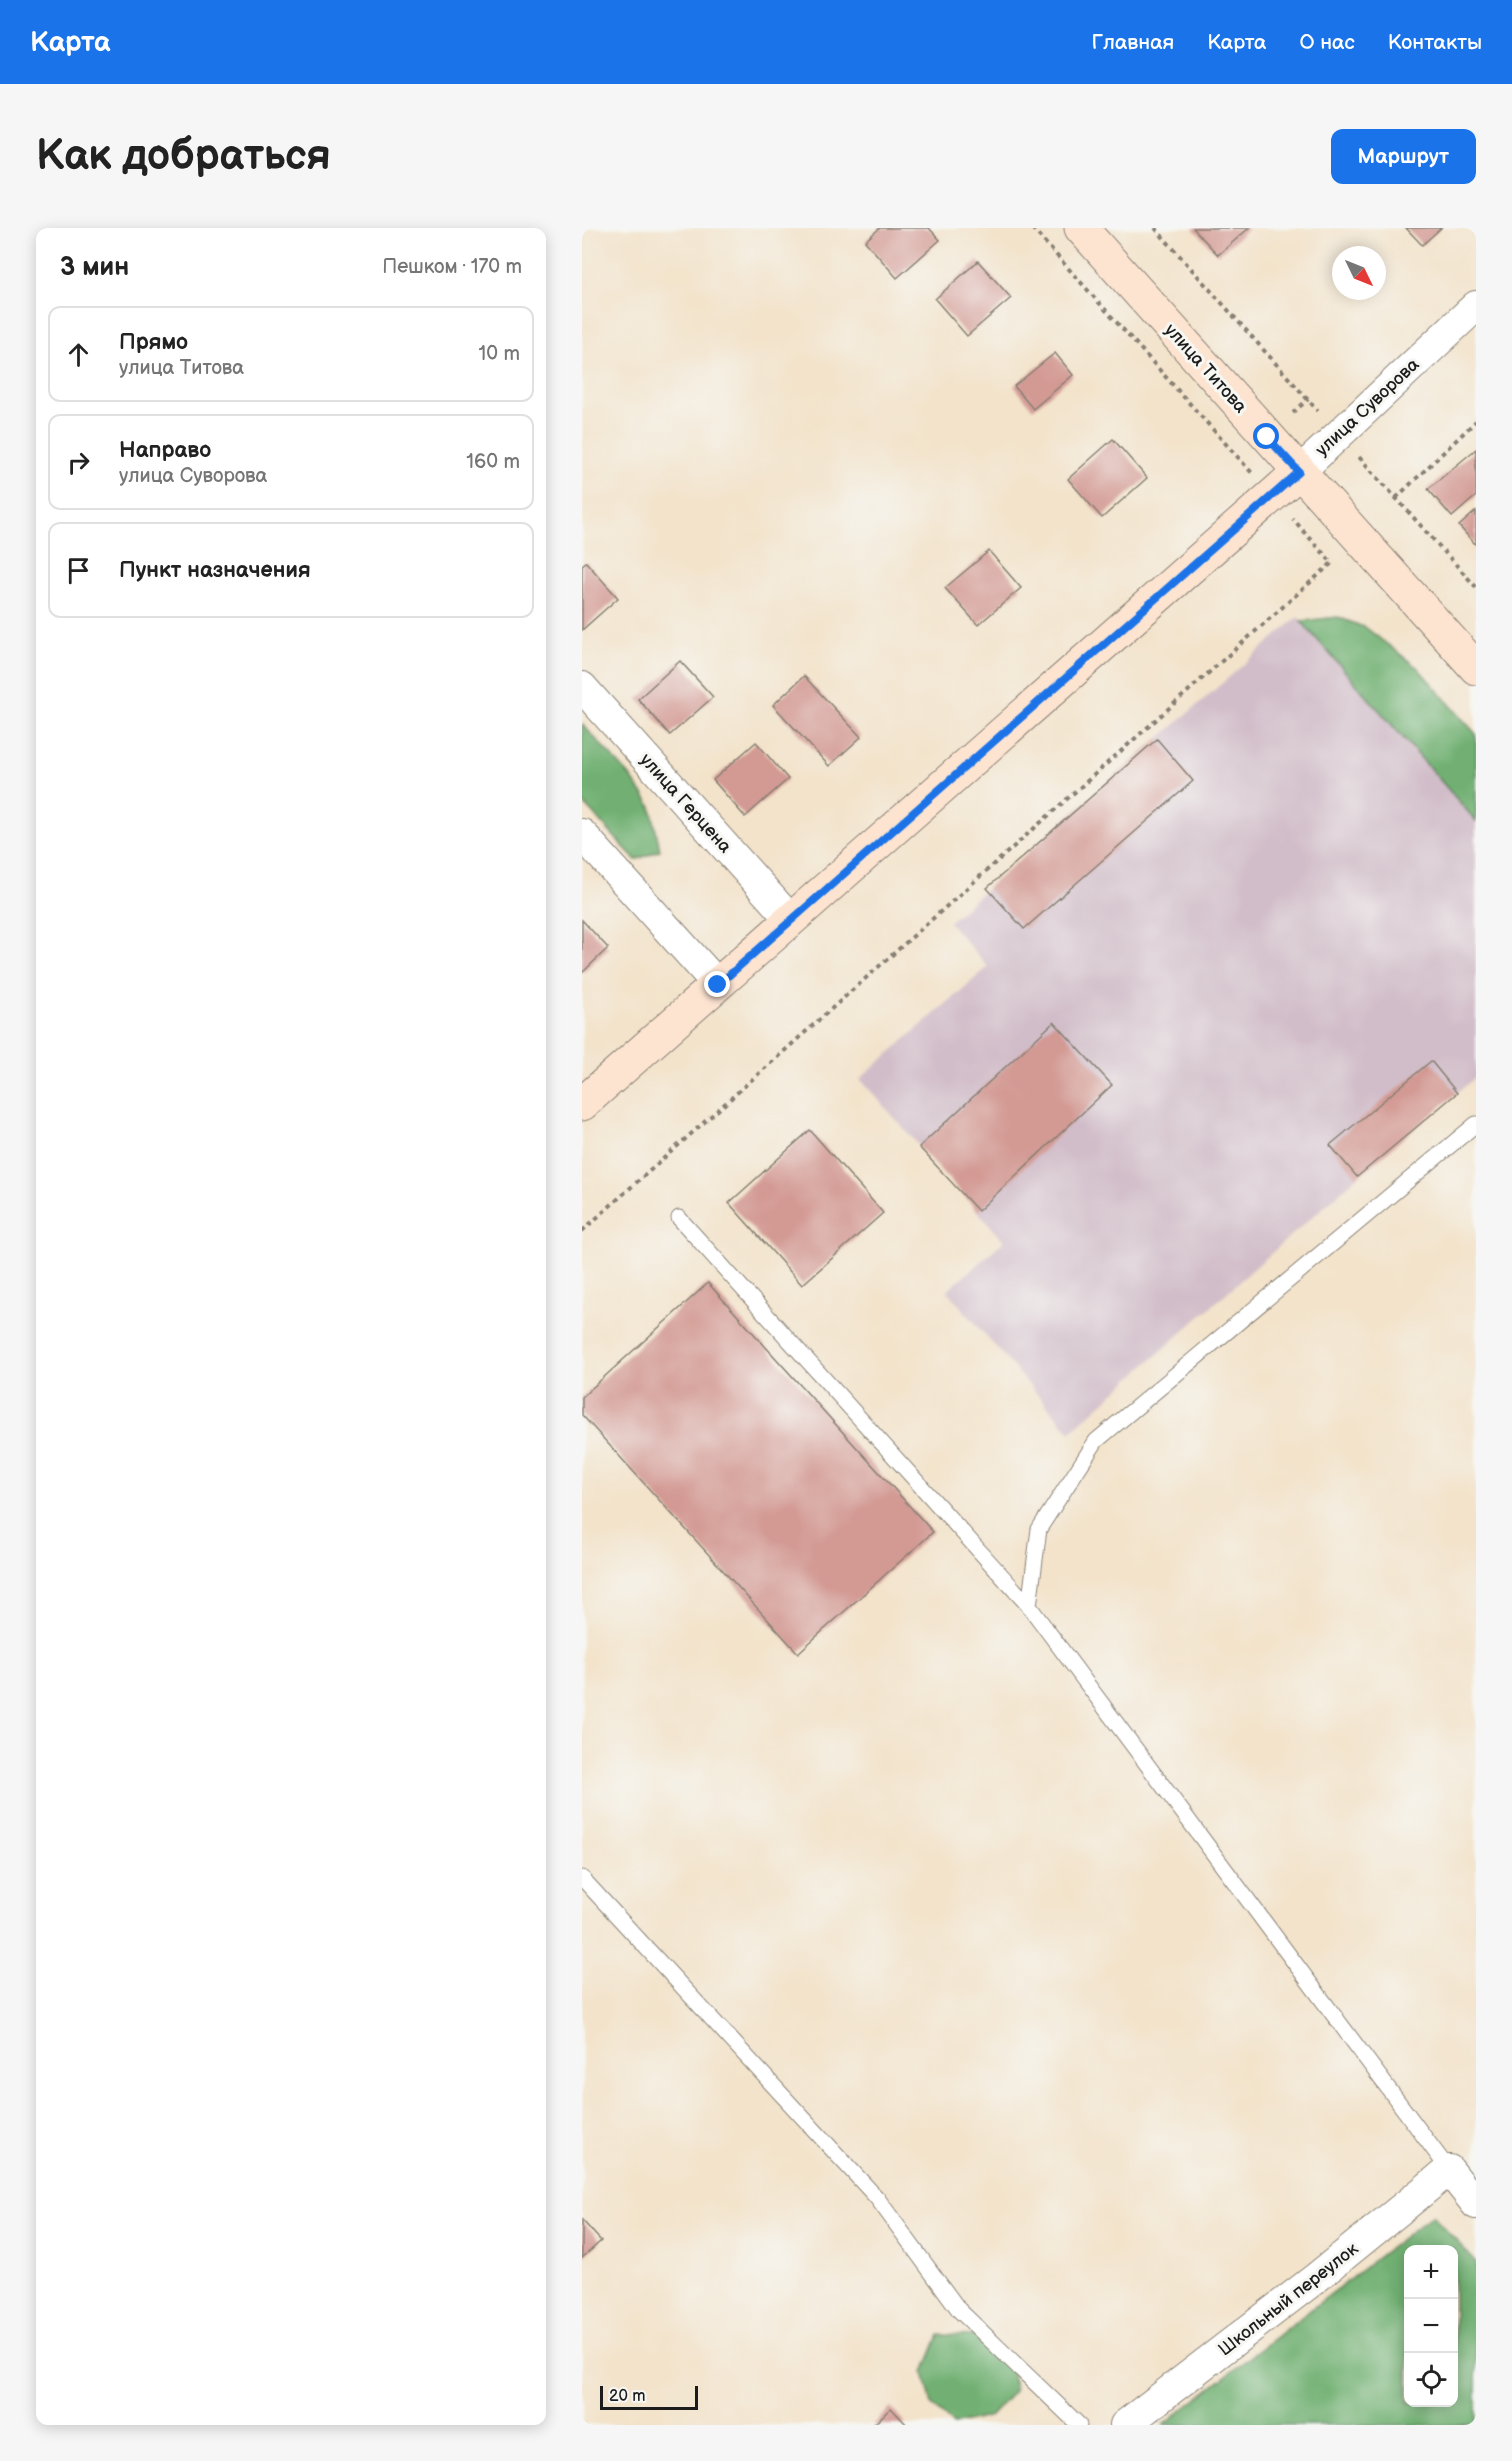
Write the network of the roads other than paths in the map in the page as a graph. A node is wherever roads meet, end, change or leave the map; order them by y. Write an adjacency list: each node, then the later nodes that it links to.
1 (1081, 228): 3 (street, улица Титова)
2 (1476, 306): 3 (street, улица Суворова)
3 (1299, 472): 4 (street, улица Титова); 7 (street, улица Суворова)
4 (1476, 668)
5 (582, 687): 7 (street, улица Герцена)
6 (582, 834): 8 (street)
7 (790, 919): 8 (street, улица Суворова)
8 (718, 985): 9 (street, улица Суворова)
9 (582, 1104)
10 (1476, 1124): 12 (lane)
11 (679, 1218): 12 (lane)
12 (1029, 1606): 14 (lane)
13 (582, 1878): 16 (lane)
14 (1449, 2170): 15 (street); 17 (street, Школьный переулок)
15 (1476, 2204)
16 (1079, 2425)
17 (1125, 2425)

